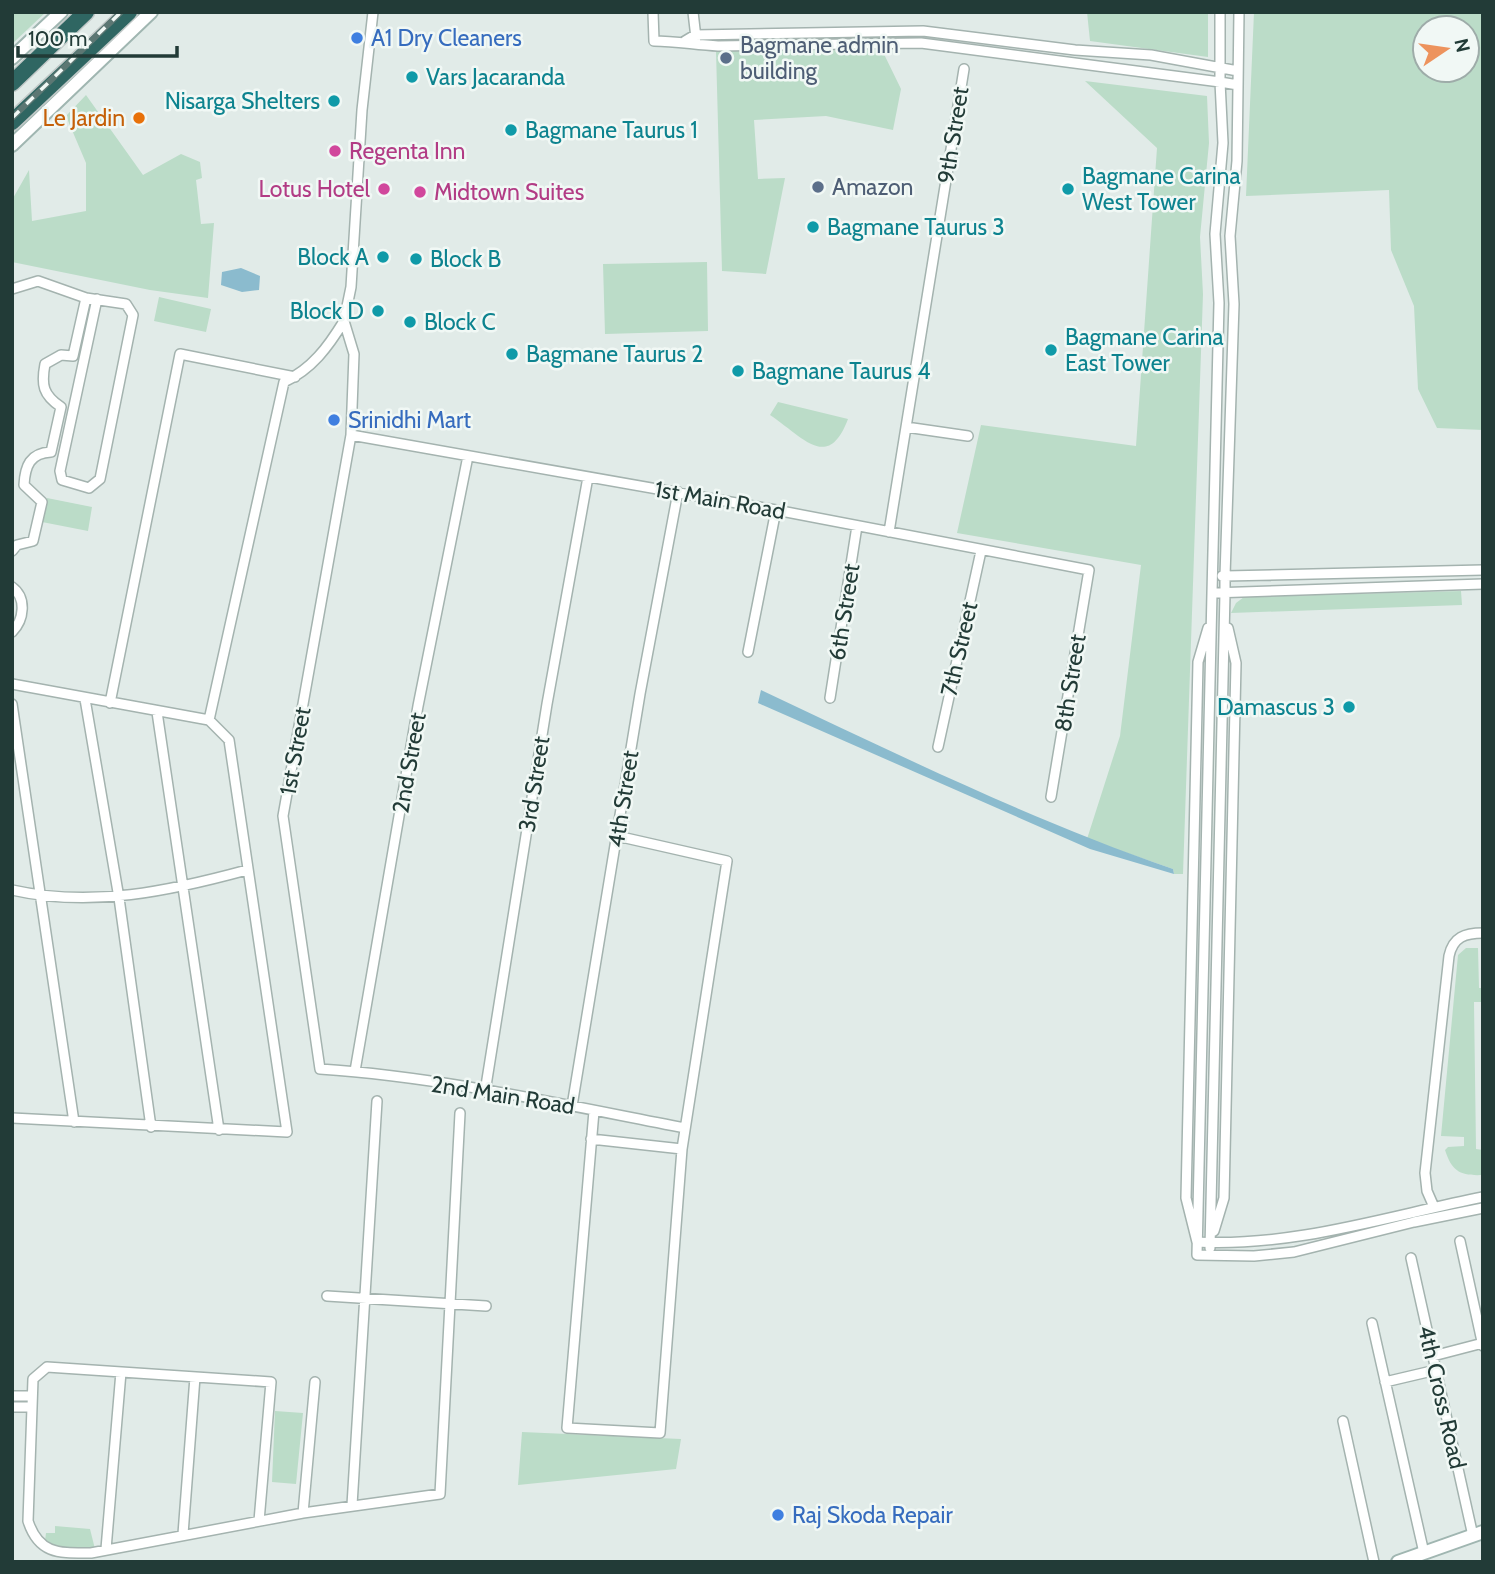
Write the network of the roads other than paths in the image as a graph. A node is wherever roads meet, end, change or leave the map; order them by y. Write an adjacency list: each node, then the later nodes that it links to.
1 (61, 12): 11 (street)
2 (86, 12): 16 (highway)
3 (129, 12): 18 (highway)
4 (151, 12): 19 (street)
5 (373, 12): 23 (street)
6 (653, 12): 10 (street)
7 (693, 12): 10 (street)
8 (1220, 12): 12 (street)
9 (1239, 12): 14 (street)
10 (696, 40): 12 (street); 15 (street)
11 (12, 58)
12 (1220, 66): 14 (street); 15 (street)
13 (964, 69): 25 (street, 9th Street)
14 (1238, 71): 17 (street)
15 (1220, 82): 17 (street); 40 (street)
16 (12, 83)
17 (1238, 85): 41 (street)
18 (12, 122)
19 (12, 145)
20 (12, 289): 21 (street)
21 (86, 298): 22 (street); 26 (street)
22 (97, 299): 27 (street); 27 (street)
23 (344, 321): 24 (street); 28 (street, 1st Street)
24 (295, 377): 53 (street); 56 (street)
25 (906, 427): 29 (street); 35 (street, 9th Street)
26 (56, 430): 27 (street); 36 (street)
27 (68, 432)
28 (351, 435): 30 (street, 1st Main Road); 66 (street, 1st Street)
29 (968, 436)
30 (468, 456): 31 (street, 1st Main Road); 67 (street, 2nd Street)
31 (588, 477): 32 (street, 1st Main Road); 68 (street, 3rd Street)
32 (678, 492): 33 (street, 1st Main Road); 59 (street, 4th Street)
33 (776, 510): 34 (street, 1st Main Road); 49 (street)
34 (858, 526): 35 (street, 1st Main Road); 51 (street, 6th Street)
35 (888, 532): 37 (street, 1st Main Road)
36 (12, 551)
37 (981, 551): 39 (street, 1st Main Road); 57 (street, 7th Street)
38 (1483, 569): 41 (street)
39 (1089, 570): 58 (street, 8th Street)
40 (1213, 576): 41 (street); 44 (street)
41 (1225, 576): 45 (street)
42 (1483, 584): 45 (street)
43 (12, 587): 48 (street)
44 (1212, 593): 45 (street); 46 (street)
45 (1225, 593): 47 (street)
46 (1212, 616): 84 (street); 84 (street)
47 (1225, 616): 85 (street); 85 (street)
48 (12, 632)
49 (748, 652)
50 (12, 684): 52 (street)
51 (830, 698)
52 (85, 699): 53 (street); 64 (street)
53 (110, 703): 55 (street)
54 (12, 704): 63 (street)
55 (158, 712): 56 (street); 61 (street)
56 (209, 720): 60 (street)
57 (938, 747)
58 (1052, 797)
59 (617, 836): 70 (street, 4th Street); 76 (street)
60 (247, 870): 61 (street); 77 (street)
61 (183, 887): 64 (street); 77 (street)
62 (12, 890): 63 (street)
63 (38, 896): 64 (street); 74 (street)
64 (119, 898): 75 (street)
65 (1483, 933): 81 (street)
66 (320, 1069): 67 (street, 2nd Main Road)
67 (355, 1071): 68 (street, 2nd Main Road)
68 (485, 1092): 70 (street, 2nd Main Road)
69 (377, 1101): 91 (street)
70 (572, 1106): 71 (street, 2nd Main Road)
71 (594, 1111): 76 (street, 2nd Main Road); 78 (street)
72 (460, 1113): 92 (street)
73 (12, 1118): 74 (street)
74 (74, 1122): 75 (street)
75 (151, 1127): 77 (street)
76 (685, 1128): 79 (street)
77 (219, 1129)
78 (591, 1139): 79 (street); 79 (street)
79 (682, 1149)
80 (1483, 1197): 81 (street)
81 (1434, 1207): 85 (street)
82 (1483, 1208): 86 (street)
83 (1460, 1241): 89 (street)
84 (1197, 1242): 85 (street); 86 (street)
85 (1210, 1243): 86 (street)
86 (1209, 1256)
87 (1411, 1258): 96 (street, 4th Cross Road)
88 (1483, 1285): 89 (street)
89 (1470, 1288): 95 (street)
90 (327, 1296): 91 (street)
91 (365, 1298): 92 (street); 107 (street)
92 (449, 1304): 93 (street); 107 (street)
93 (486, 1306)
94 (1372, 1323): 101 (street)
95 (1483, 1344): 96 (street)
96 (1433, 1356): 97 (street, 4th Cross Road)
97 (1436, 1370): 101 (street); 111 (street, 4th Cross Road)
98 (121, 1372): 99 (street); 103 (street); 112 (street)
99 (195, 1377): 109 (street); 110 (street)
100 (315, 1382): 108 (street)
101 (1385, 1382): 113 (street)
102 (12, 1396): 103 (street)
103 (32, 1396): 105 (street)
104 (12, 1407): 105 (street)
105 (32, 1407): 112 (street)
106 (1343, 1421): 114 (street)
107 (352, 1505): 108 (street)
108 (303, 1513): 109 (street)
109 (259, 1521): 110 (street)
110 (183, 1534): 112 (street)
111 (1478, 1534): 113 (street)
112 (106, 1549)
113 (1424, 1553): 115 (street)
114 (1374, 1562)
115 (1398, 1562)

